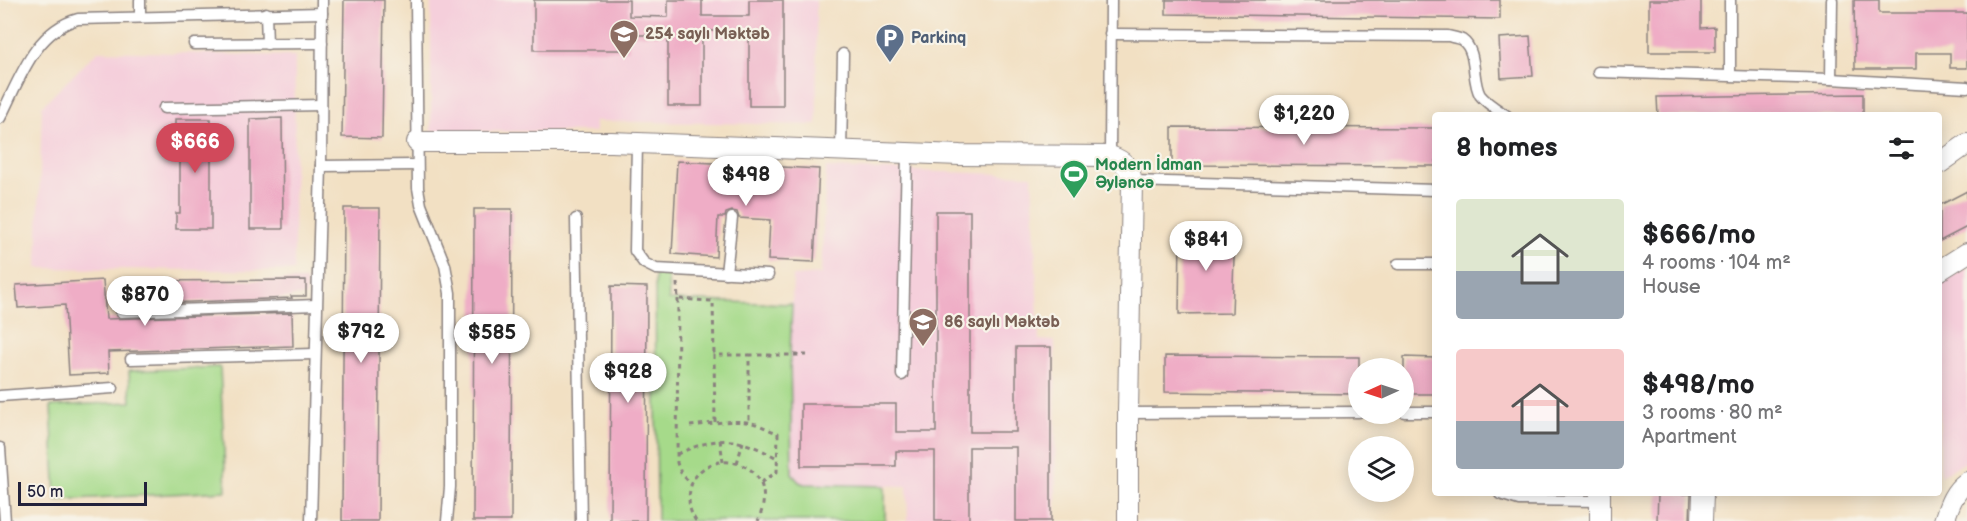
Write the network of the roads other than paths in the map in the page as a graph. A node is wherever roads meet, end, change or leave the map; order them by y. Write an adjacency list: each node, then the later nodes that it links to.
1 (140, 0): 9 (lane)
2 (322, 0): 8 (lane)
3 (416, 0): 23 (lane)
4 (1111, 0): 10 (lane)
5 (1730, 0): 16 (lane)
6 (1832, 0): 17 (lane)
7 (266, 13): 8 (lane); 9 (lane); 12 (lane)
8 (322, 13): 13 (lane)
9 (140, 17): 22 (lane)
10 (1110, 33): 21 (lane); 28 (lane)
11 (194, 44): 12 (lane)
12 (267, 44): 13 (lane)
13 (322, 44): 19 (lane)
14 (843, 54): 26 (lane)
15 (1598, 72): 16 (lane)
16 (1730, 75): 17 (lane)
17 (1831, 79): 18 (lane)
18 (1967, 87)
19 (321, 105): 20 (lane); 31 (lane)
20 (164, 108)
21 (1502, 112)
22 (0, 118)
23 (417, 142): 24 (street); 30 (lane)
24 (637, 143): 26 (street); 40 (lane)
25 (1967, 144): 29 (street)
26 (841, 151): 27 (street)
27 (907, 153): 28 (street); 46 (lane)
28 (1110, 156): 32 (street)
29 (1942, 162)
30 (417, 165): 31 (lane); 60 (lane)
31 (321, 166): 42 (lane)
32 (1131, 181): 33 (lane); 52 (street)
33 (1432, 190)
34 (732, 218): 40 (lane)
35 (576, 219): 61 (lane)
36 (1967, 253): 39 (street)
37 (1398, 264): 38 (lane)
38 (1432, 264)
39 (1942, 269)
40 (726, 273): 41 (lane)
41 (768, 275)
42 (316, 305): 43 (lane); 44 (lane)
43 (120, 312)
44 (314, 354): 45 (lane); 59 (lane)
45 (131, 359)
46 (903, 375)
47 (113, 388): 48 (lane)
48 (0, 396)
49 (1348, 412): 52 (lane)
50 (1414, 412): 51 (lane)
51 (1432, 412)
52 (1128, 413): 62 (street)
53 (0, 448): 58 (lane)
54 (1967, 482): 65 (street)
55 (1506, 496): 57 (lane)
56 (1703, 496): 64 (street)
57 (1600, 497): 63 (street)
58 (4, 521)
59 (311, 521)
60 (447, 521)
61 (581, 521)
62 (1128, 521)
63 (1600, 521)
64 (1702, 521)
65 (1944, 521)

